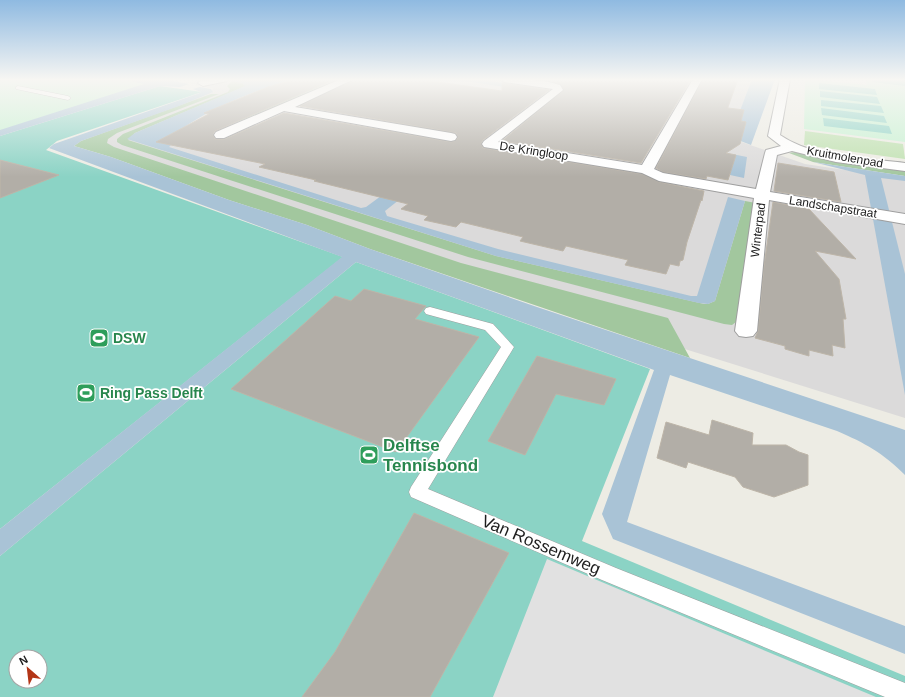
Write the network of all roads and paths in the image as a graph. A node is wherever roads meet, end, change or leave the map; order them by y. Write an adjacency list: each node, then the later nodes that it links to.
1 (275, 112): 6 (street)
2 (303, 112): 7 (street)
3 (530, 112): 10 (street, De Kringloop)
4 (680, 112): 10 (street)
5 (779, 112): 8 (street, Kruitmolenpad)
6 (234, 117)
7 (451, 137)
8 (793, 147): 9 (street, Kruitmolenpad); 11 (street, Winterpad)
9 (905, 167)
10 (646, 170): 11 (street, De Kringloop)
11 (762, 195): 12 (street, Landschapstraat); 14 (street, Winterpad)
12 (900, 218)
13 (430, 311): 15 (lane, Van Rossemweg)
14 (746, 331)
15 (905, 694)

